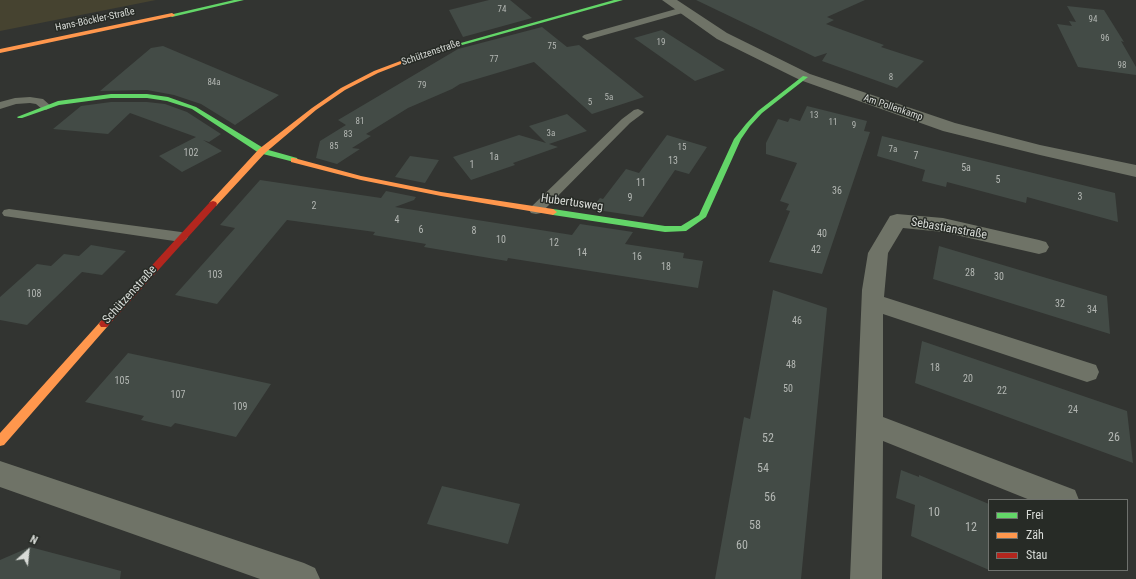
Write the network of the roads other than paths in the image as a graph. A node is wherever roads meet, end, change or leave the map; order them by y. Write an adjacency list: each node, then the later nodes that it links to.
1 (241, 0): 6 (street, Hans-Böckler-Straße)
2 (620, 0): 12 (street, Schützenstraße)
3 (668, 0): 4 (street, Am Pollenkamp)
4 (683, 10): 5 (lane); 7 (street, Am Pollenkamp)
5 (587, 37)
6 (0, 51)
7 (805, 77): 13 (street, Am Pollenkamp); 14 (street, Hubertusweg)
8 (0, 106): 9 (lane)
9 (46, 107): 11 (street); 12 (street)
10 (638, 112): 14 (lane)
11 (20, 117)
12 (262, 151): 14 (street, Hubertusweg); 16 (street, Schützenstraße)
13 (1136, 171)
14 (536, 210)
15 (9, 213): 16 (lane)
16 (181, 238): 21 (street, Schützenstraße)
17 (1038, 246): 18 (street, Sebastianstraße)
18 (872, 302): 19 (street); 20 (street, Sebastianstraße)
19 (1087, 372)
20 (869, 424): 23 (street); 25 (street, Sebastianstraße)
21 (0, 441)
22 (0, 474): 24 (street)
23 (1062, 499)
24 (304, 579)
25 (866, 579)

